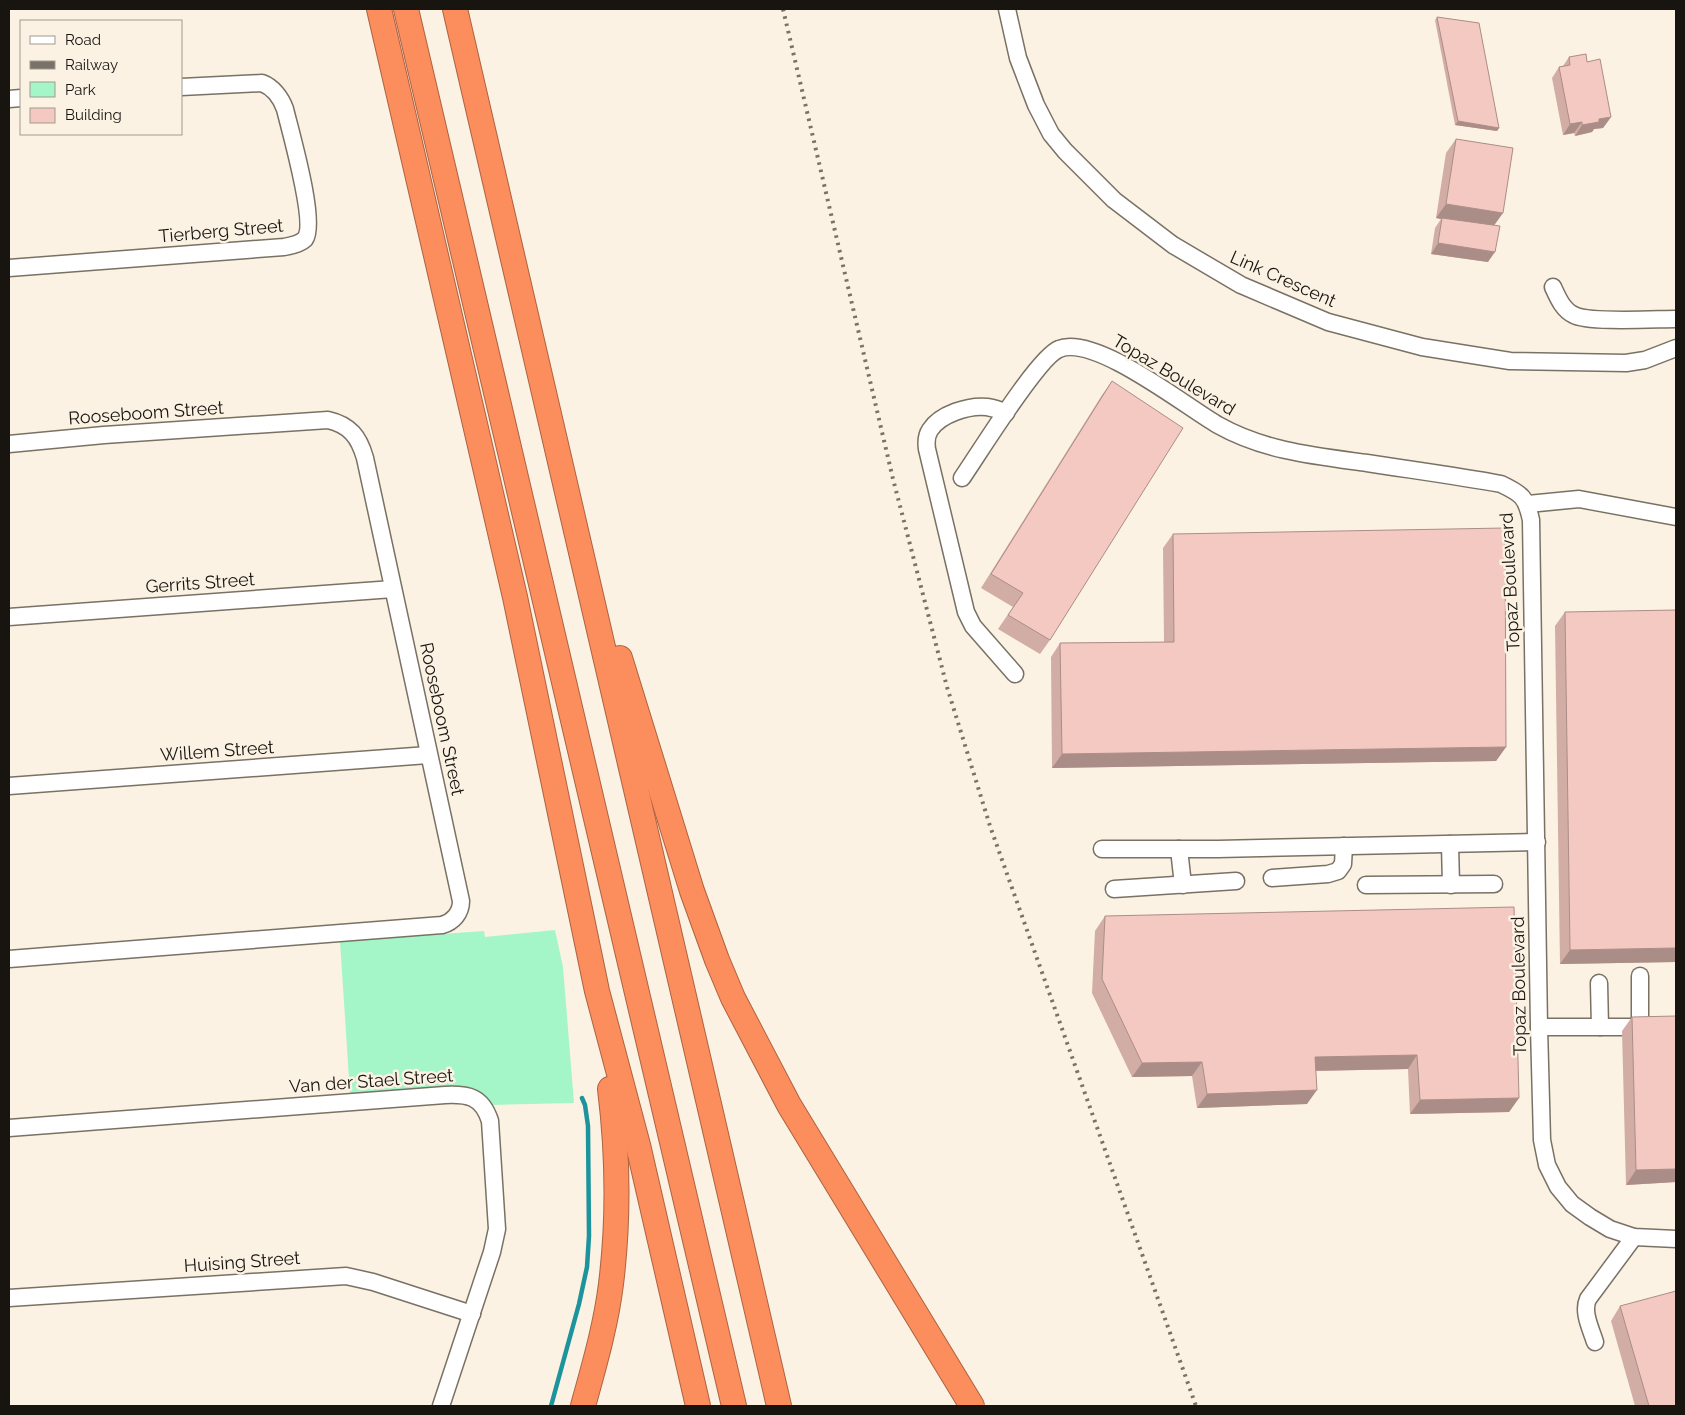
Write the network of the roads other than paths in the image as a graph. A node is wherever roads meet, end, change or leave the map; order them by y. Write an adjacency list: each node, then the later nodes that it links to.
1 (379, 9): 36 (highway)
2 (406, 9): 50 (highway)
3 (455, 9): 13 (highway)
4 (1007, 9): 9 (street, Link Crescent)
5 (182, 87): 6 (street, Tierberg Street)
6 (9, 268)
7 (1553, 287): 8 (street)
8 (1676, 319)
9 (1676, 348)
10 (1006, 413): 12 (street, Topaz Boulevard); 14 (street, Topaz Boulevard); 18 (street)
11 (9, 444): 16 (street, Rooseboom Street)
12 (962, 478)
13 (566, 490): 51 (highway); 52 (highway)
14 (1528, 504): 15 (street); 21 (street, Topaz Boulevard)
15 (1676, 517)
16 (393, 589): 17 (street, Gerrits Street); 19 (street, Rooseboom Street)
17 (9, 617)
18 (1015, 674)
19 (428, 755): 20 (street, Willem Street); 33 (street, Rooseboom Street)
20 (9, 786)
21 (1537, 842): 22 (street); 37 (street, Topaz Boulevard)
22 (1450, 844): 23 (street); 30 (street)
23 (1344, 846): 25 (street); 26 (street)
24 (1102, 849): 25 (street)
25 (1179, 849): 29 (street)
26 (1272, 878)
27 (1236, 881): 29 (street)
28 (1494, 884): 30 (street)
29 (1183, 885): 32 (street)
30 (1451, 885): 31 (street)
31 (1366, 886)
32 (1114, 889)
33 (9, 959)
34 (1640, 976): 39 (street)
35 (1598, 984): 38 (street)
36 (597, 990): 48 (highway); 49 (highway)
37 (1539, 1027): 38 (street); 42 (street, Topaz Boulevard)
38 (1600, 1027): 39 (street)
39 (1640, 1027): 40 (street)
40 (1676, 1027)
41 (9, 1128): 45 (street, Van der Stael Street)
42 (1634, 1237): 43 (street, Topaz Boulevard); 46 (street)
43 (1676, 1239)
44 (9, 1298): 45 (street, Huising Street)
45 (472, 1314): 47 (street, Van der Stael Street)
46 (1595, 1342)
47 (441, 1406)
48 (583, 1406)
49 (698, 1406)
50 (734, 1406)
51 (779, 1406)
52 (972, 1406)

